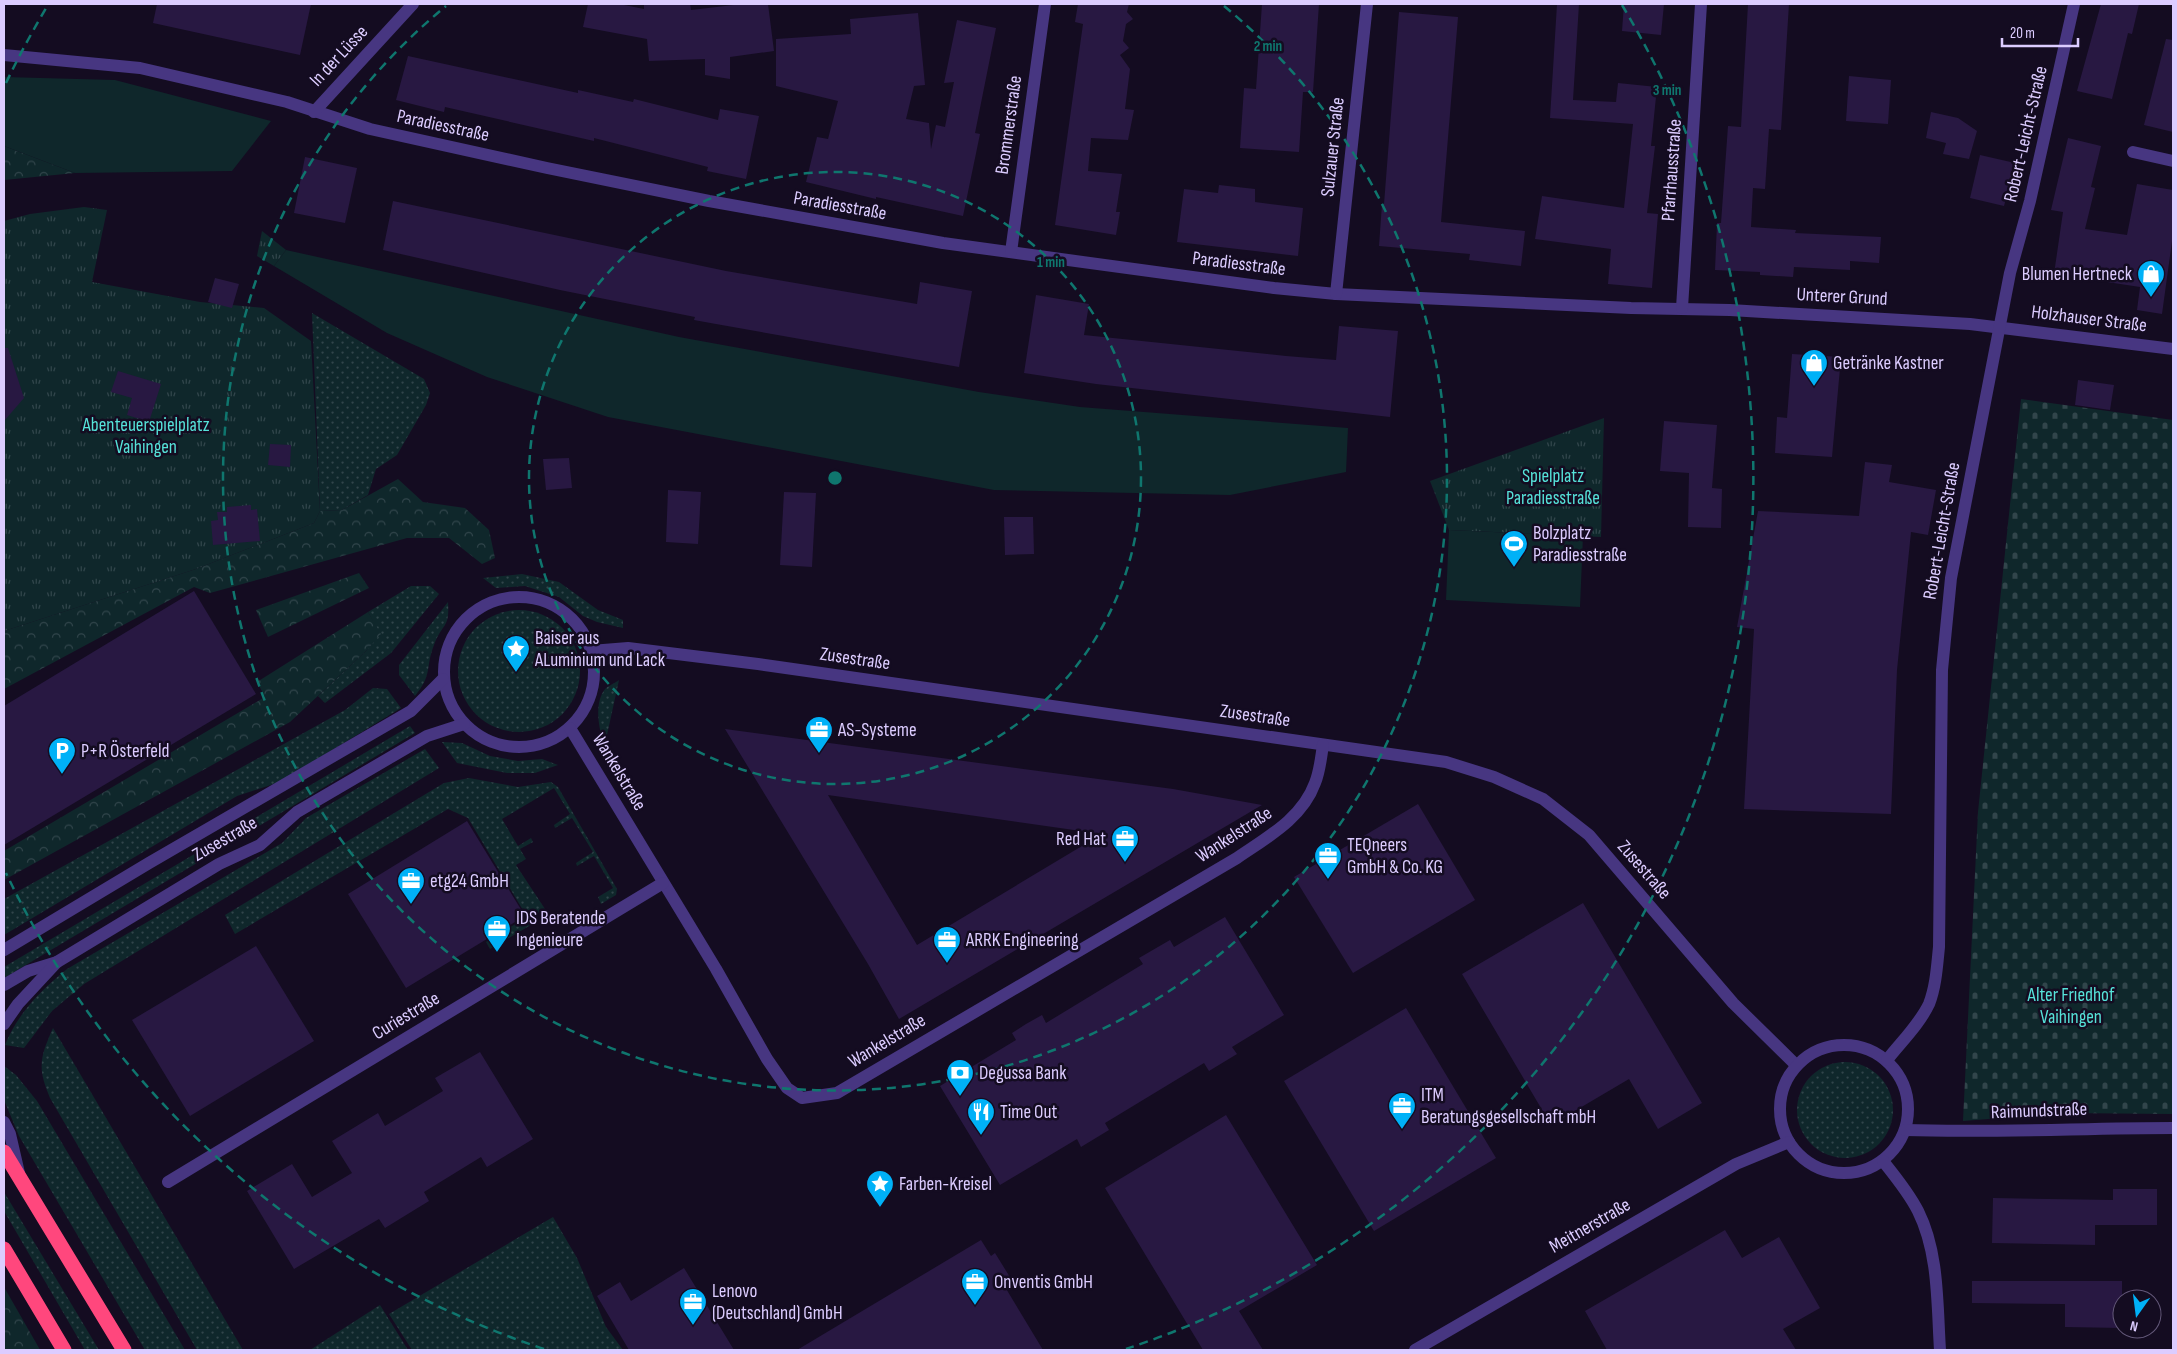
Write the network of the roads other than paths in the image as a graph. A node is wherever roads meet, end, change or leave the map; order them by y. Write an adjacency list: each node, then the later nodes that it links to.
1 (413, 4): 7 (street, In der Lüsse)
2 (1045, 4): 10 (street, Brommerstraße)
3 (1367, 4): 11 (street, Sulzauer Straße)
4 (1701, 4): 12 (street, Pfarrhausstraße)
5 (2074, 4): 13 (street, Robert-Leicht-Straße)
6 (4, 55): 7 (street, Paradiesstraße)
7 (314, 112): 10 (street, Paradiesstraße)
8 (2133, 152): 9 (street)
9 (2173, 161)
10 (1011, 252): 11 (street, Paradiesstraße)
11 (1336, 294): 12 (street, Paradiesstraße)
12 (1682, 308): 13 (street, Unterer Grund)
13 (2000, 328): 14 (street, Holzhauser Straße); 25 (street, Robert-Leicht-Straße)
14 (2173, 349)
15 (592, 651): 16 (street); 18 (street); 19 (street, Zusestraße)
16 (443, 679): 17 (street); 21 (street, Zusestraße)
17 (464, 724): 18 (street); 22 (street, Zusestraße)
18 (570, 728): 20 (street, Wankelstraße)
19 (1323, 745): 20 (street, Wankelstraße); 26 (street, Zusestraße)
20 (663, 883): 34 (street, Curiestraße)
21 (4, 950)
22 (57, 962): 23 (street, Zusestraße); 24 (street)
23 (4, 985)
24 (4, 1024)
25 (1887, 1060): 26 (street); 29 (street)
26 (1796, 1065): 30 (street)
27 (4, 1122): 33 (street)
28 (2173, 1128): 29 (street, Raimundstraße)
29 (1905, 1130): 32 (street)
30 (1789, 1142): 32 (street); 38 (street, Meitnerstraße)
31 (4, 1152): 33 (highway)
32 (1883, 1160): 39 (street)
33 (20, 1178): 37 (highway)
34 (168, 1182)
35 (4, 1249): 36 (highway)
36 (64, 1350)
37 (124, 1350)
38 (1415, 1350)
39 (1940, 1350)

